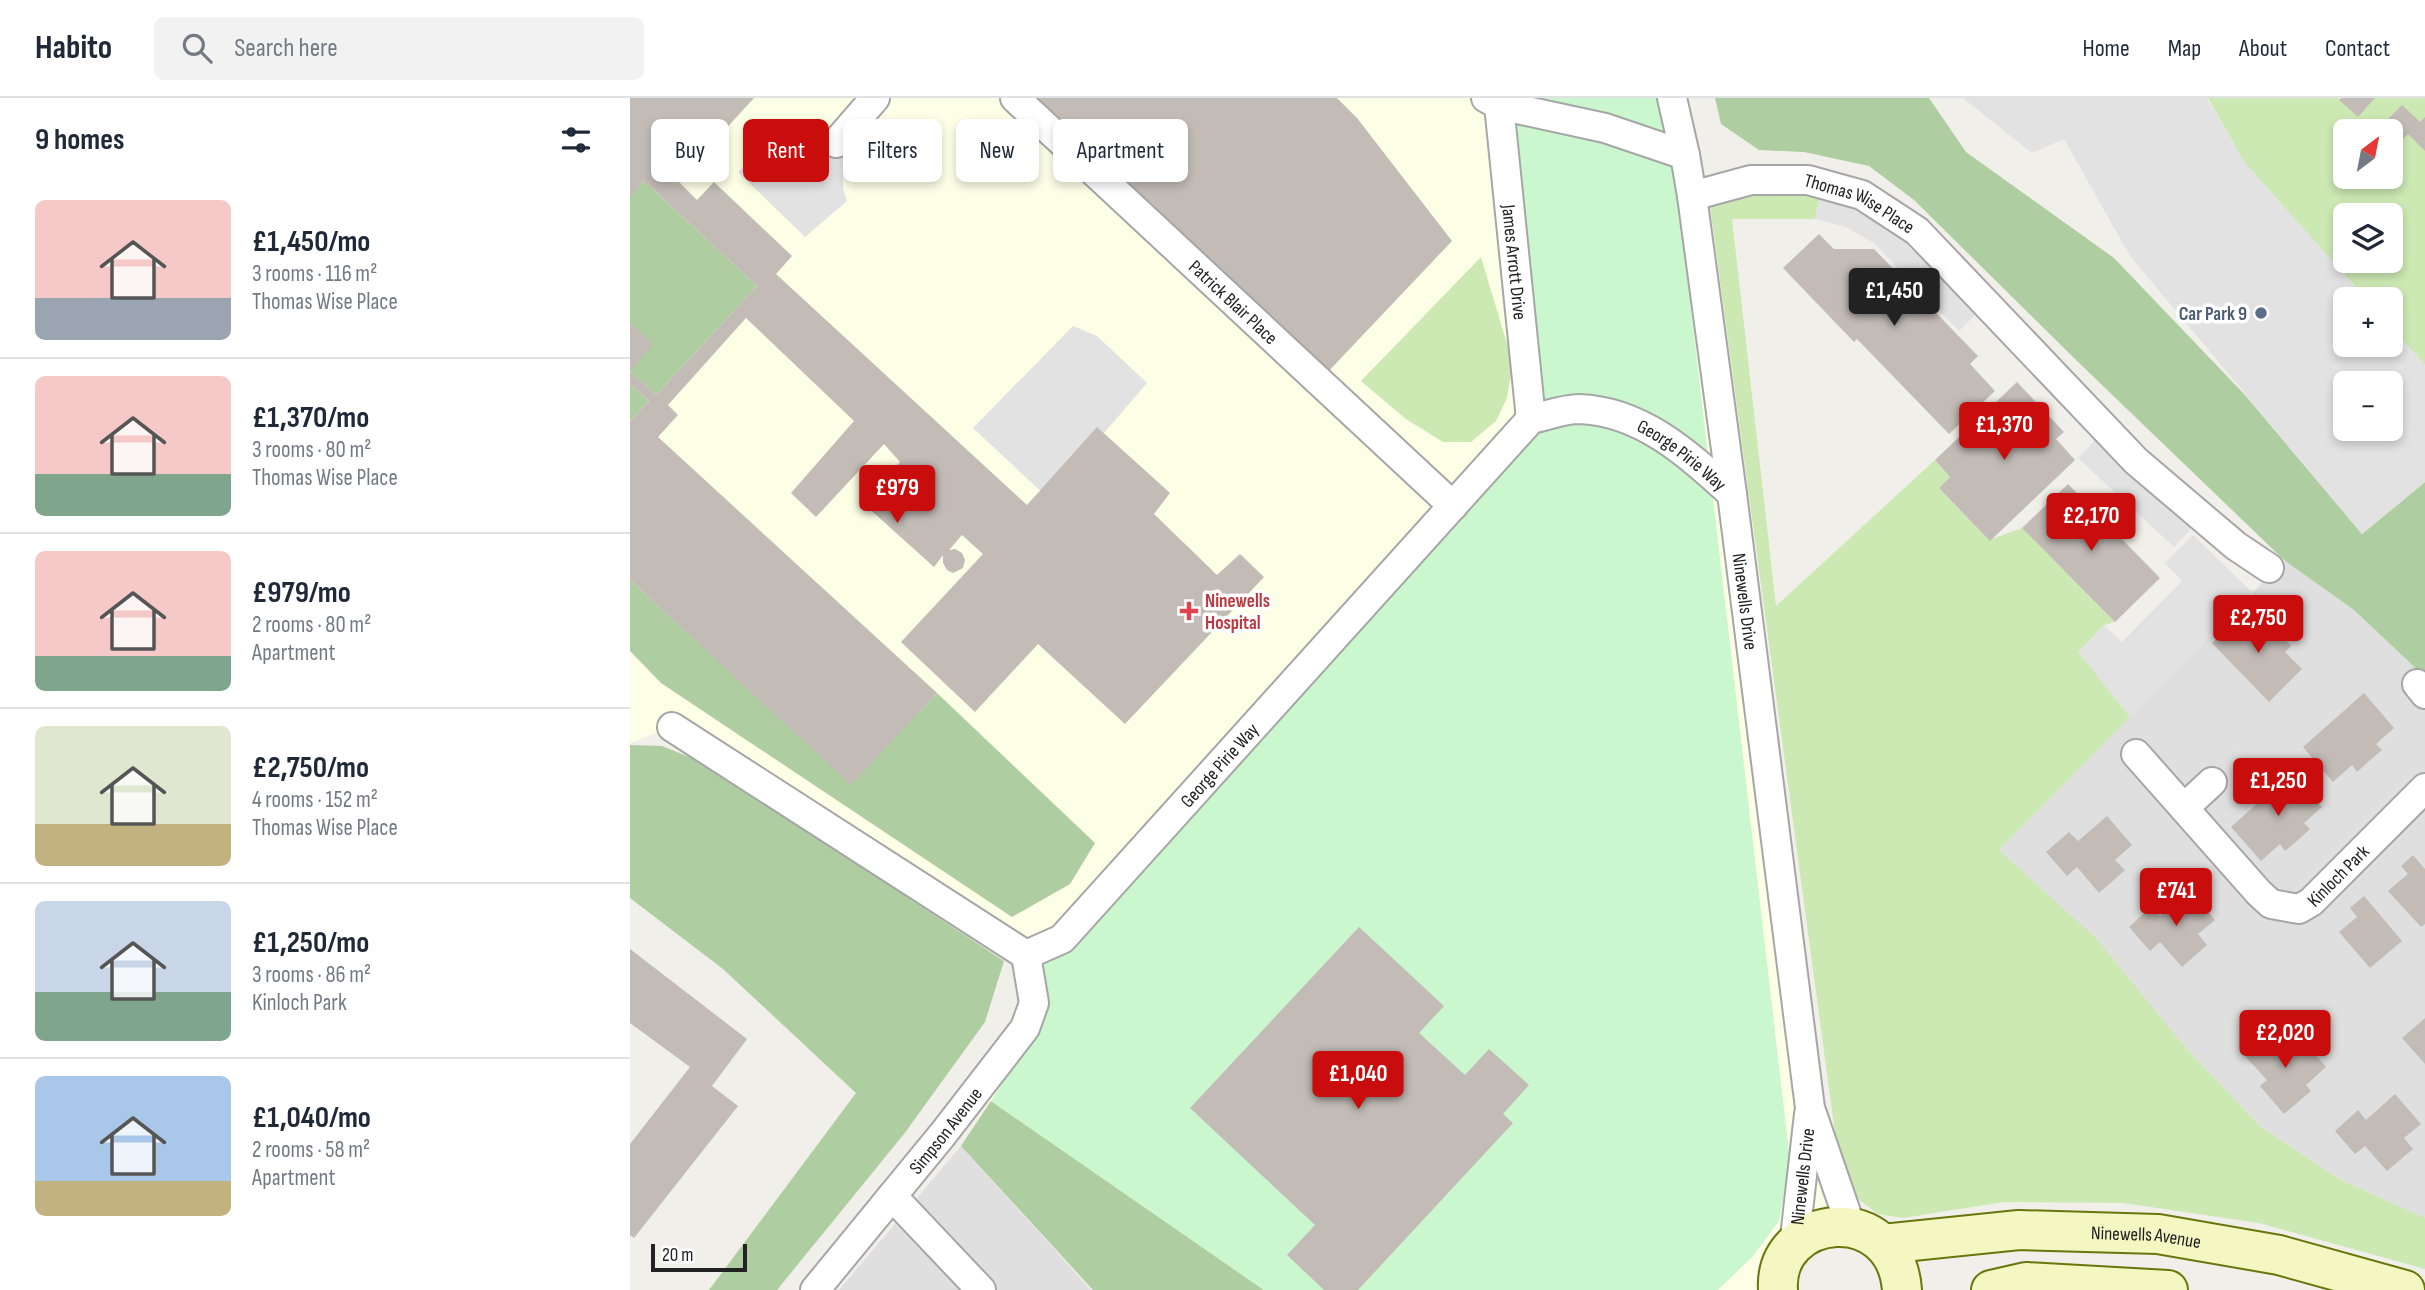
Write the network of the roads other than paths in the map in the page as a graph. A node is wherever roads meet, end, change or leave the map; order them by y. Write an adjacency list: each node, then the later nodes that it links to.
1 (874, 98): 5 (street)
2 (1015, 98): 10 (street, Patrick Blair Place)
3 (1672, 98): 6 (street, Ninewells Drive)
4 (1493, 102): 6 (street, James Arrott Drive); 8 (street, James Arrott Drive)
5 (836, 143)
6 (1685, 155): 7 (street, Ninewells Drive)
7 (1692, 196): 9 (street, Ninewells Drive); 11 (street, Thomas Wise Place)
8 (1531, 419): 9 (street, George Pirie Way); 10 (street, George Pirie Way)
9 (1732, 494): 18 (street, Ninewells Drive)
10 (1453, 506): 17 (street, George Pirie Way)
11 (2269, 568)
12 (672, 727): 17 (street)
13 (2136, 754): 16 (street, Kinloch Park)
14 (2213, 782): 16 (street)
15 (2425, 788): 16 (street, Kinloch Park)
16 (2184, 808)
17 (1026, 955): 19 (street, Simpson Avenue)
18 (1810, 1108): 20 (street, Ninewells Drive); 21 (street, Ninewells Drive)
19 (892, 1196): 23 (street, Simpson Avenue); 24 (street)
20 (1867, 1236): 21 (street, Ninewells Avenue); 25 (street); 28 (street, Ninewells Avenue)
21 (1794, 1246): 22 (street)
22 (1775, 1287)
23 (815, 1290)
24 (981, 1290)
25 (1902, 1290)
26 (1991, 1290): 27 (street)
27 (2168, 1290)
28 (2405, 1290)

